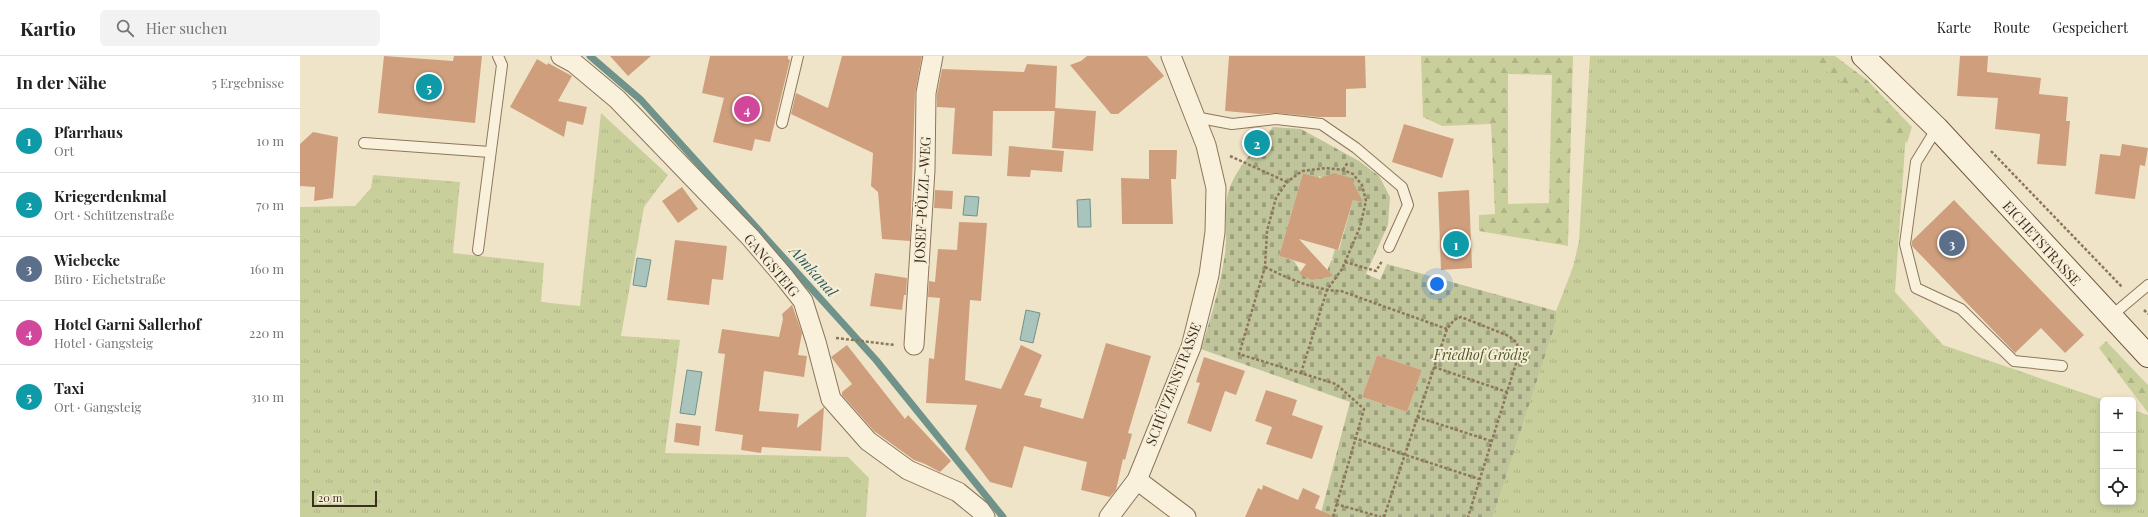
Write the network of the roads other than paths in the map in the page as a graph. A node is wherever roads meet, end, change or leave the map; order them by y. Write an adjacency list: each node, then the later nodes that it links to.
1 (498, 56): 11 (lane)
2 (798, 56): 8 (lane)
3 (933, 56): 16 (street, JOSEF-PÖLZL-WEG)
4 (1171, 56): 7 (street, SCHÜTZENSTRASSE)
5 (1863, 56): 9 (main road, EICHETSTRASSE)
6 (565, 57): 20 (street, GANGSTEIG)
7 (1195, 117): 12 (lane); 19 (street, SCHÜTZENSTRASSE)
8 (782, 123)
9 (1937, 128): 15 (main road, EICHETSTRASSE); 18 (lane)
10 (364, 143): 11 (lane)
11 (490, 152): 13 (lane)
12 (1389, 247)
13 (478, 250)
14 (2148, 285): 15 (lane)
15 (2110, 317): 17 (main road, EICHETSTRASSE)
16 (914, 345)
17 (2148, 356)
18 (2062, 366)
19 (1136, 480): 21 (street, SCHÜTZENSTRASSE); 22 (street)
20 (985, 517)
21 (1109, 517)
22 (1186, 517)

